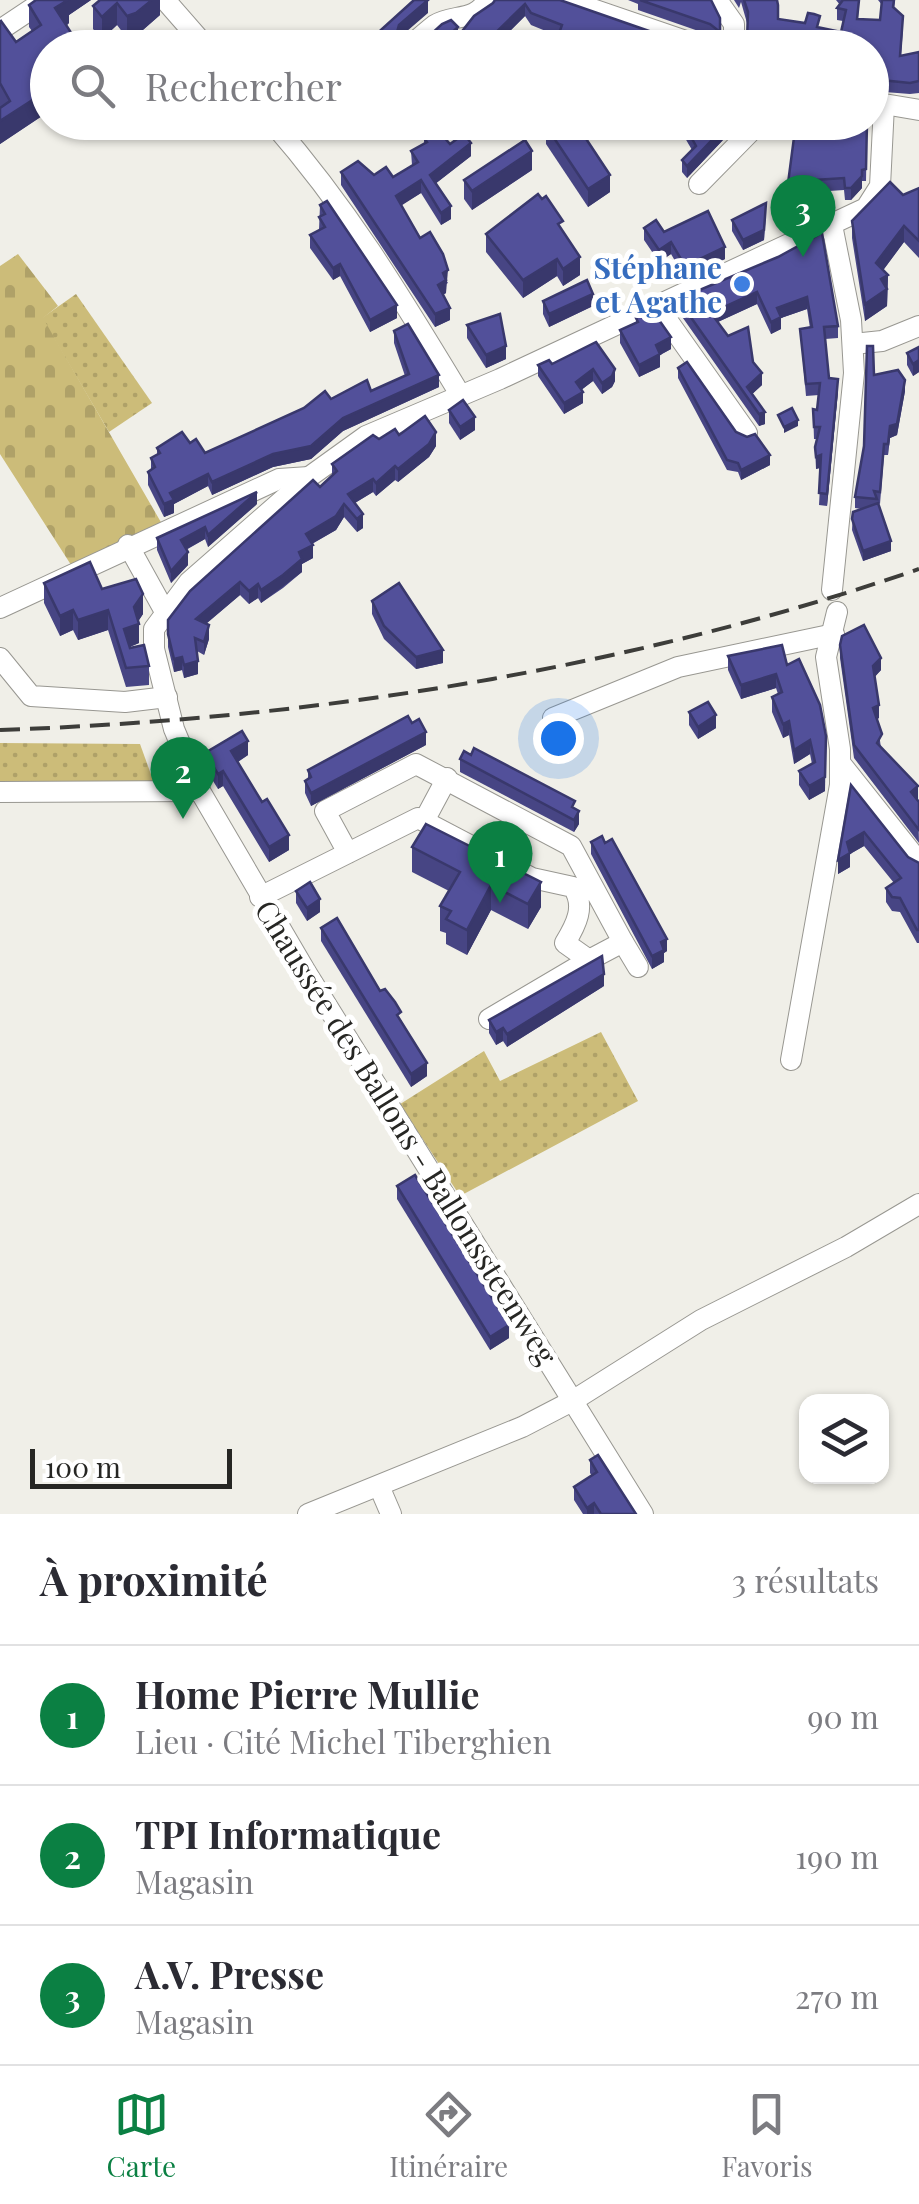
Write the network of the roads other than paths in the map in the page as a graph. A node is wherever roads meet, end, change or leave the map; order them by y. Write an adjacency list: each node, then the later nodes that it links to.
1 (44, 0): 6 (street)
2 (165, 0): 7 (street)
3 (487, 0): 8 (street)
4 (566, 0): 9 (street)
5 (717, 0): 10 (street)
6 (0, 30)
7 (191, 30)
8 (429, 30)
9 (654, 30)
10 (734, 30)
11 (889, 105): 12 (street)
12 (919, 110)
13 (286, 140): 21 (street)
14 (742, 140): 16 (street)
15 (878, 140): 17 (street)
16 (699, 184)
17 (832, 225): 18 (street); 20 (street)
18 (658, 307): 21 (street); 22 (street)
19 (919, 326): 20 (street)
20 (854, 344): 25 (street)
21 (461, 396): 23 (street)
22 (748, 433)
23 (309, 477): 24 (street); 27 (street)
24 (128, 545): 26 (street); 27 (street)
25 (832, 590)
26 (0, 608)
27 (164, 610): 31 (street, Chaussée des Ballons - Ballonssteenweg)
28 (837, 612): 29 (street)
29 (834, 634): 32 (street); 33 (street)
30 (0, 658): 31 (street)
31 (167, 697): 35 (street, Chaussée des Ballons - Ballonssteenweg)
32 (552, 718)
33 (841, 764): 39 (street); 45 (street)
34 (447, 778): 37 (street); 38 (street); 41 (street)
35 (200, 791): 36 (street); 40 (street, Chaussée des Ballons - Ballonssteenweg)
36 (0, 792)
37 (424, 821): 38 (street); 42 (street)
38 (348, 853): 40 (street)
39 (919, 862)
40 (260, 897): 47 (street, Chaussée des Ballons - Ballonssteenweg)
41 (623, 942): 42 (street); 43 (street)
42 (589, 960): 44 (street)
43 (638, 968)
44 (489, 1020)
45 (791, 1060)
46 (919, 1204): 47 (street)
47 (574, 1400): 48 (street); 51 (street, Chaussée des Ballons - Ballonssteenweg)
48 (379, 1486): 49 (street); 50 (street)
49 (308, 1514)
50 (391, 1514)
51 (644, 1514)

